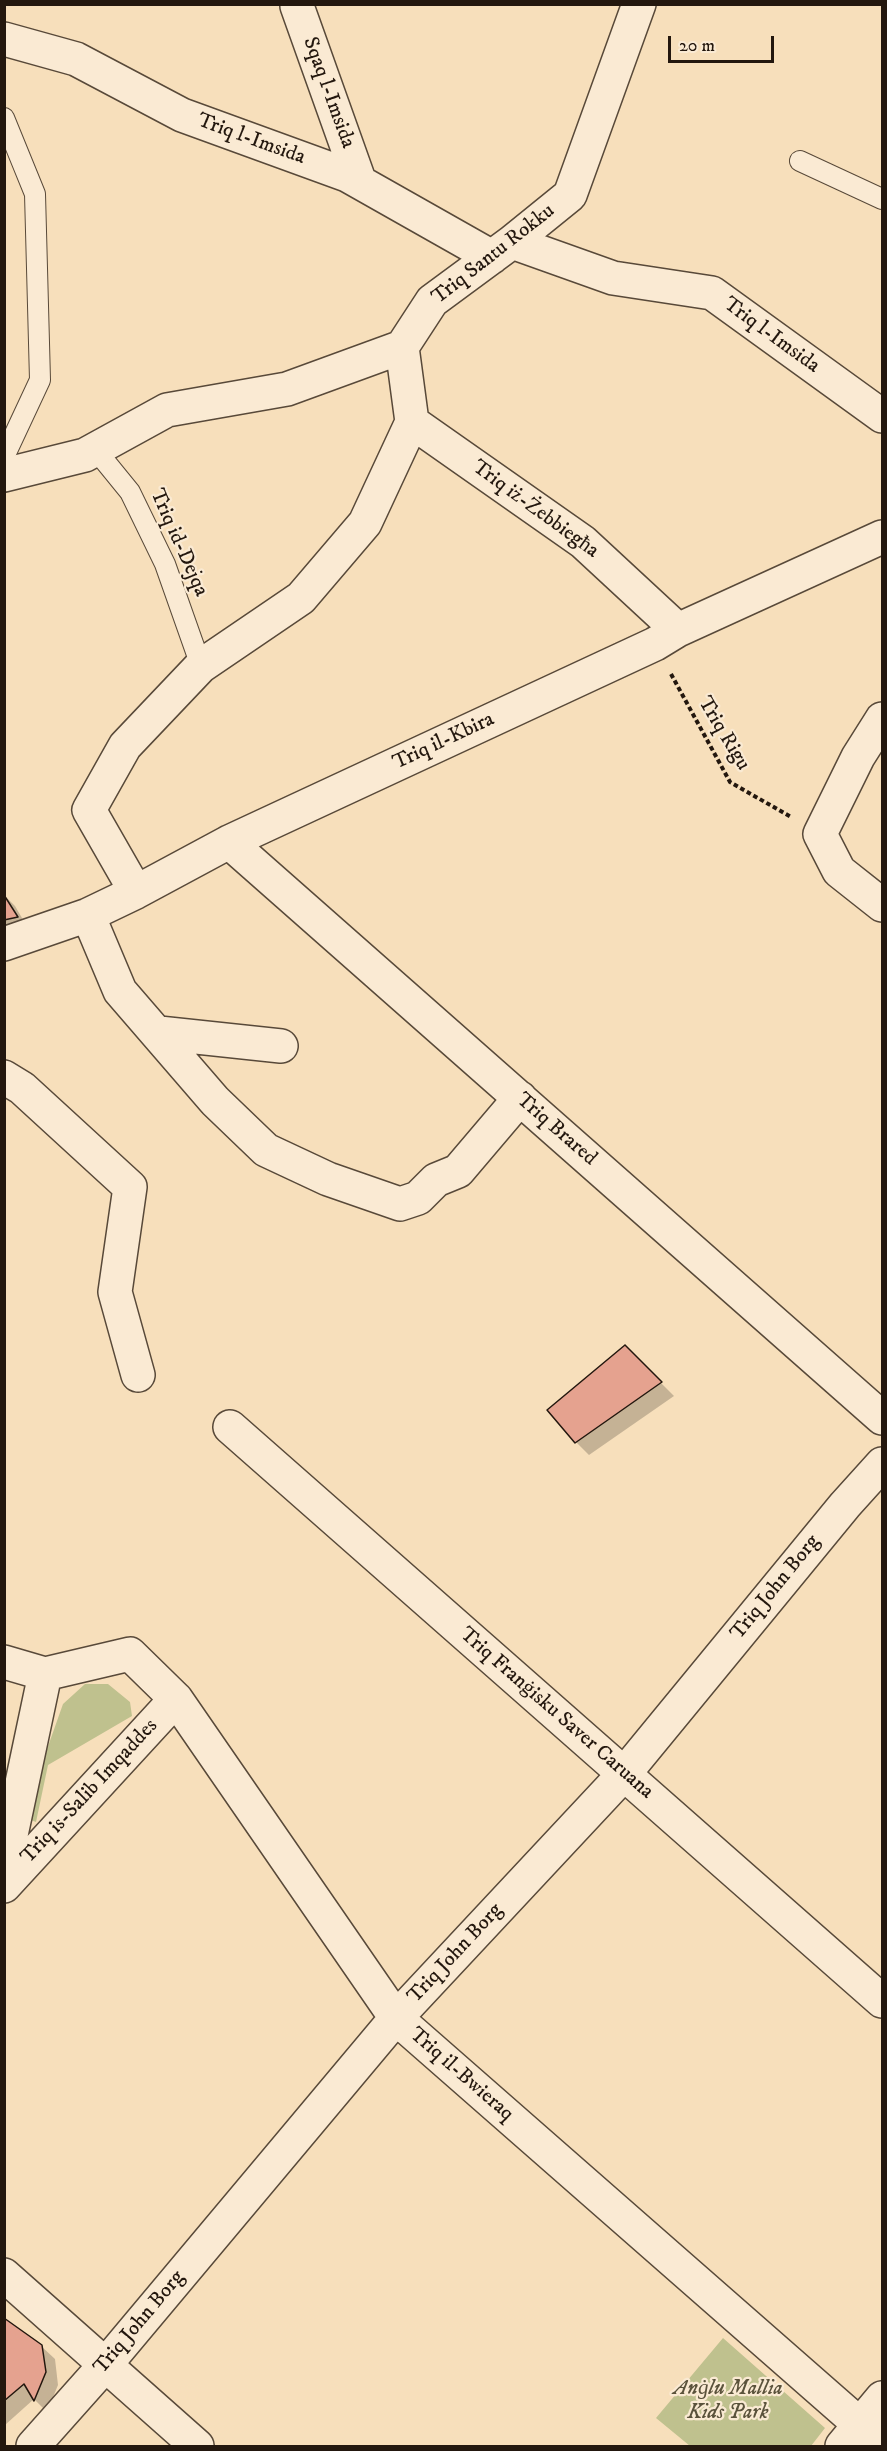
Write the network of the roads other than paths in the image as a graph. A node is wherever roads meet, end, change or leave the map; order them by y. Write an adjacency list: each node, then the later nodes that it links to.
1 (639, 4): 8 (street, Triq Santu Rokku)
2 (296, 5): 6 (street, Sqaq l-Imsida)
3 (4, 39): 6 (street, Triq l-Imsida)
4 (4, 118): 13 (lane)
5 (800, 161): 7 (lane)
6 (359, 180): 8 (street, Triq l-Imsida)
7 (882, 199)
8 (502, 249): 9 (street, Triq Santu Rokku); 10 (street, Triq l-Imsida)
9 (402, 347): 11 (street); 12 (street)
10 (882, 416)
11 (412, 422): 16 (street, Triq iż-Żebbiegħa); 17 (street)
12 (95, 449): 14 (street); 17 (lane, Triq id-Dejqa)
13 (4, 457)
14 (4, 475)
15 (882, 537): 16 (street, Triq il-Kbira)
16 (667, 637): 20 (street, Triq il-Kbira)
17 (201, 666): 21 (street)
18 (882, 719): 19 (street)
19 (870, 764): 22 (street)
20 (229, 842): 21 (street, Triq il-Kbira); 28 (street, Triq Brared)
21 (136, 892): 23 (street, Triq il-Kbira)
22 (882, 906)
23 (88, 915): 24 (street, Triq il-Kbira); 25 (street)
24 (4, 944)
25 (159, 1033): 26 (street); 28 (street)
26 (281, 1046)
27 (4, 1077): 29 (street)
28 (520, 1098): 30 (street, Triq Brared)
29 (138, 1375)
30 (882, 1418)
31 (230, 1427): 36 (street, Triq Franġisku Saver Caruana)
32 (882, 1464): 36 (street, Triq John Borg)
33 (4, 1662): 34 (street, Triq il-Bwieraq)
34 (45, 1674): 35 (street, Triq il-Bwieraq); 37 (street, Triq is-Salib Imqaddes)
35 (176, 1699): 38 (street, Triq is-Salib Imqaddes); 40 (street, Triq il-Bwieraq)
36 (624, 1774): 39 (street, Triq Franġisku Saver Caruana); 40 (street, Triq John Borg)
37 (4, 1868)
38 (4, 1886)
39 (882, 2001)
40 (396, 2018): 42 (street, Triq John Borg); 44 (street, Triq il-Bwieraq)
41 (4, 2275): 42 (street)
42 (106, 2364): 45 (street, Triq John Borg); 46 (street)
43 (882, 2398): 44 (street)
44 (861, 2439)
45 (33, 2446)
46 (197, 2446)

